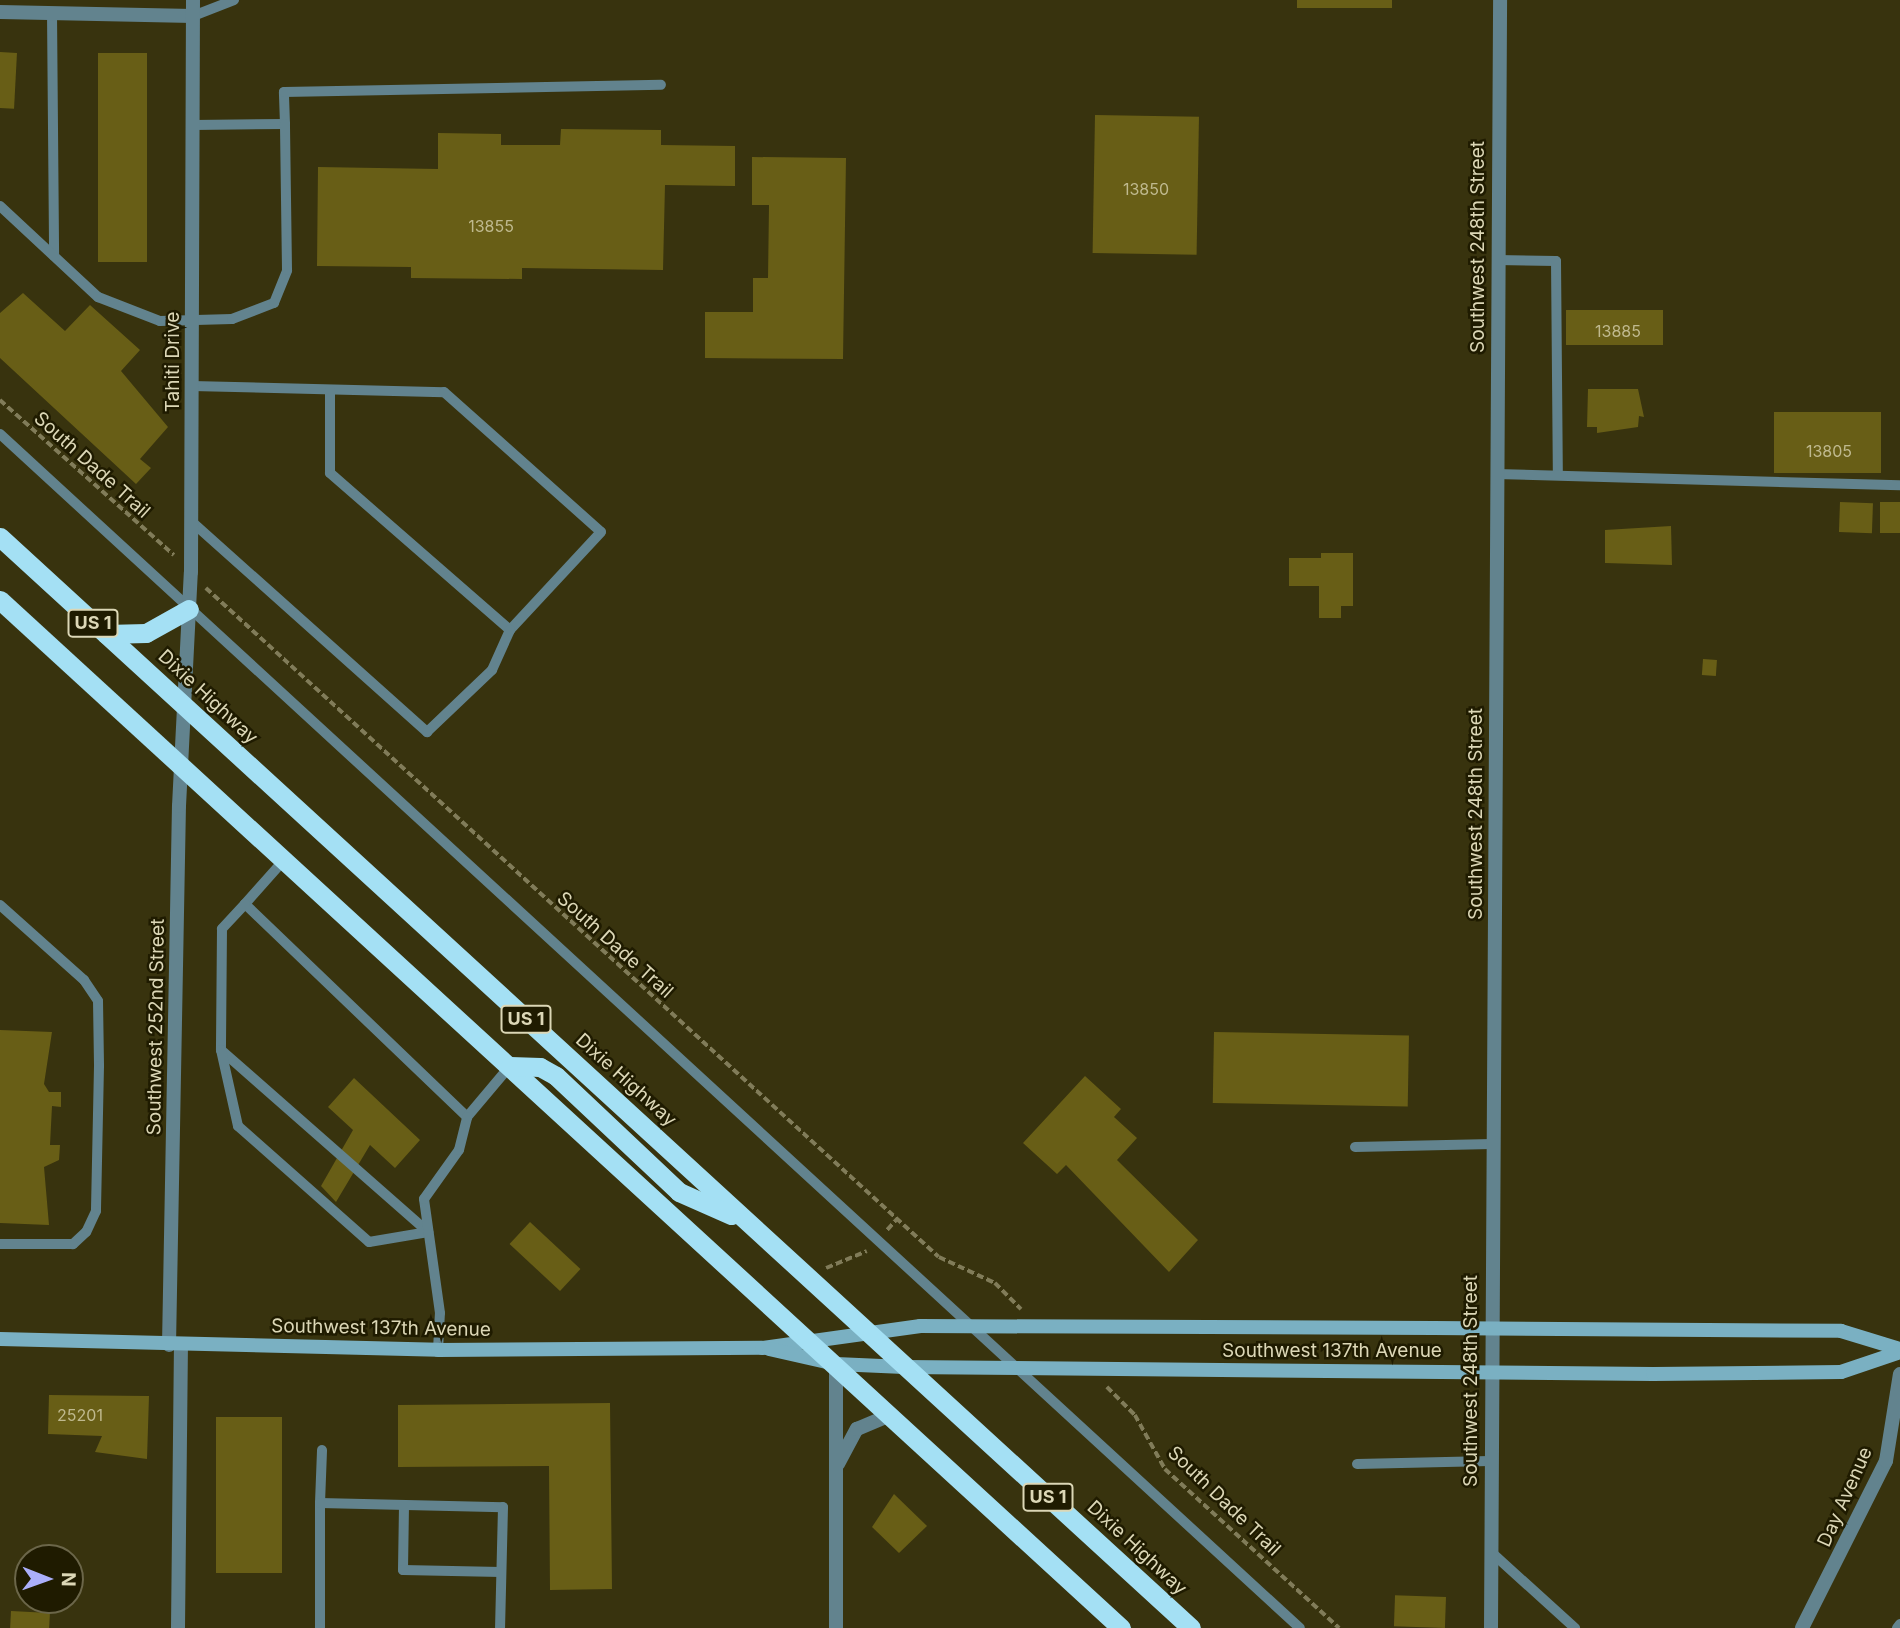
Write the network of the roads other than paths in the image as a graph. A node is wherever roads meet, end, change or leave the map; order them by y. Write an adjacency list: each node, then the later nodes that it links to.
1 (193, 0): 6 (street)
2 (234, 0): 6 (lane)
3 (1500, 0): 12 (street, Southwest 248th Street)
4 (0, 12): 5 (street)
5 (52, 13): 6 (street); 11 (lane)
6 (193, 16): 9 (street, Tahiti Drive)
7 (661, 85): 8 (lane)
8 (285, 124): 9 (lane); 13 (lane)
9 (193, 125): 13 (street, Tahiti Drive)
10 (0, 206): 11 (lane)
11 (54, 256): 13 (lane)
12 (1497, 260): 17 (street, Southwest 248th Street); 18 (lane)
13 (192, 325): 14 (street, Tahiti Drive)
14 (192, 386): 15 (lane); 20 (street, Tahiti Drive)
15 (330, 390): 24 (lane); 24 (lane)
16 (0, 434): 23 (lane)
17 (1496, 474): 18 (lane); 34 (street, Southwest 248th Street)
18 (1558, 475): 19 (lane)
19 (1900, 485)
20 (191, 521): 23 (street, Tahiti Drive); 24 (lane)
21 (0, 537): 25 (highway, Dixie Highway / US 1)
22 (0, 600): 27 (highway, US 1)
23 (189, 609): 25 (highway); 26 (street, Tahiti Drive); 39 (lane)
24 (510, 629)
25 (106, 635): 26 (highway, Dixie Highway / US 1)
26 (186, 708): 27 (street, Southwest 252nd Street); 36 (highway, Dixie Highway / US 1)
27 (181, 765): 28 (highway, US 1); 44 (street, Southwest 252nd Street)
28 (284, 860): 29 (lane); 32 (highway, US 1)
29 (245, 904): 31 (lane); 33 (lane)
30 (0, 905): 38 (lane)
31 (221, 1050): 37 (lane); 37 (lane)
32 (510, 1066): 33 (lane); 36 (highway); 43 (highway, US 1)
33 (467, 1117): 37 (lane)
34 (1492, 1144): 35 (lane); 40 (street, Southwest 248th Street)
35 (1355, 1147)
36 (748, 1222): 41 (highway, Dixie Highway / US 1)
37 (428, 1232): 46 (lane)
38 (0, 1244)
39 (972, 1326): 40 (main road, Southwest 137th Avenue); 41 (main road, Southwest 137th Avenue); 50 (lane)
40 (1489, 1329): 47 (main road, Southwest 137th Avenue); 51 (street, Southwest 248th Street)
41 (865, 1331): 43 (main road, Southwest 137th Avenue); 49 (highway, Dixie Highway / US 1)
42 (0, 1339): 44 (main road, Southwest 137th Avenue)
43 (806, 1339): 45 (main road, Southwest 137th Avenue); 48 (highway, US 1)
44 (175, 1345): 46 (main road, Southwest 137th Avenue); 62 (street, Southwest 252nd Street)
45 (762, 1348): 46 (main road, Southwest 137th Avenue); 48 (main road, Southwest 137th Avenue)
46 (438, 1349)
47 (1900, 1351): 51 (main road, Southwest 137th Avenue)
48 (836, 1364): 49 (main road, Southwest 137th Avenue); 53 (highway, US 1); 56 (street)
49 (904, 1367): 50 (main road, Southwest 137th Avenue); 67 (highway, Dixie Highway / US 1)
50 (1016, 1368): 51 (main road, Southwest 137th Avenue); 68 (lane)
51 (1489, 1371): 55 (street, Southwest 248th Street)
52 (1900, 1374): 71 (street, Day Avenue)
53 (890, 1415): 56 (street); 66 (highway, US 1)
54 (322, 1450): 58 (lane)
55 (1490, 1461): 57 (lane); 60 (street, Southwest 248th Street)
56 (838, 1464): 65 (street)
57 (1357, 1464)
58 (320, 1503): 59 (lane); 63 (lane)
59 (404, 1506): 61 (lane); 61 (lane)
60 (1490, 1551): 69 (street, Southwest 248th Street); 70 (lane)
61 (501, 1572): 64 (lane)
62 (178, 1628)
63 (320, 1628)
64 (500, 1628)
65 (836, 1628)
66 (1121, 1628)
67 (1191, 1628)
68 (1300, 1628)
69 (1491, 1628)
70 (1575, 1628)
71 (1802, 1628)

